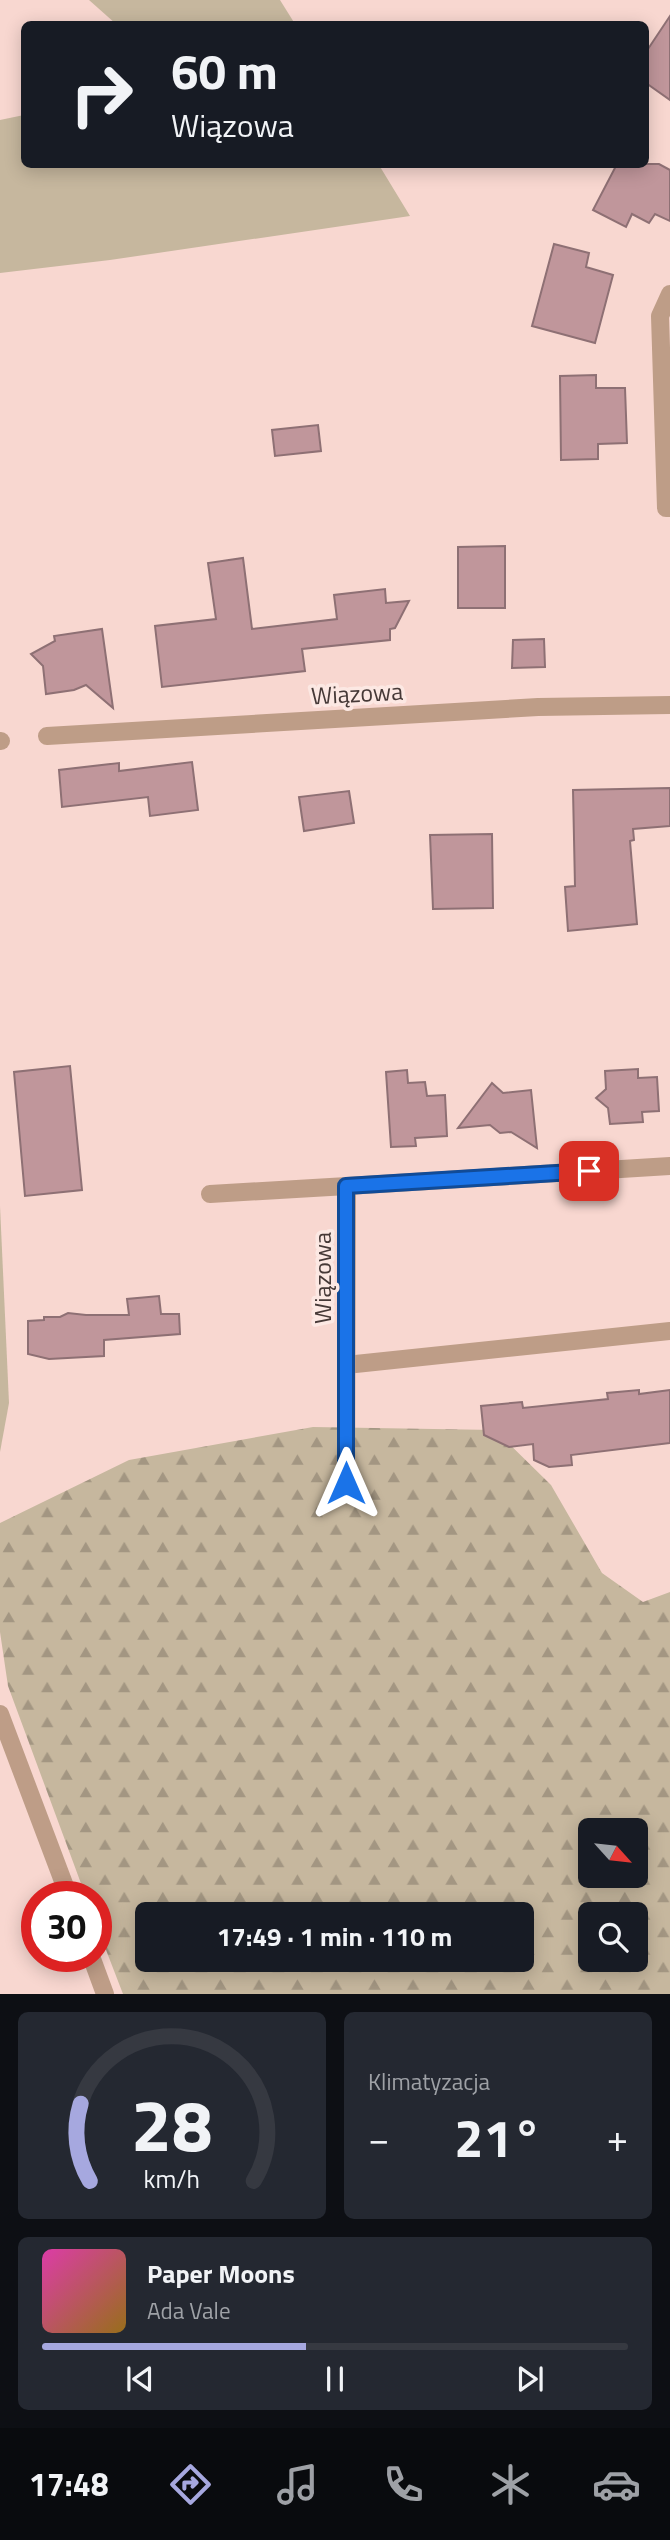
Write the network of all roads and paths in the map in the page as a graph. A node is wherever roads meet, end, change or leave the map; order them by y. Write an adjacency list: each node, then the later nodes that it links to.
1 (670, 294): 2 (street)
2 (670, 508)
3 (670, 705): 4 (street, Wiązowa)
4 (47, 736)
5 (670, 1166): 6 (street)
6 (346, 1186): 7 (street); 9 (street, Wiązowa)
7 (211, 1194)
8 (670, 1331): 9 (street)
9 (346, 1365): 10 (street, Wiązowa)
10 (346, 1483)
11 (0, 1714): 12 (street)
12 (62, 1881)
13 (97, 1972): 14 (street)
14 (105, 1994)

